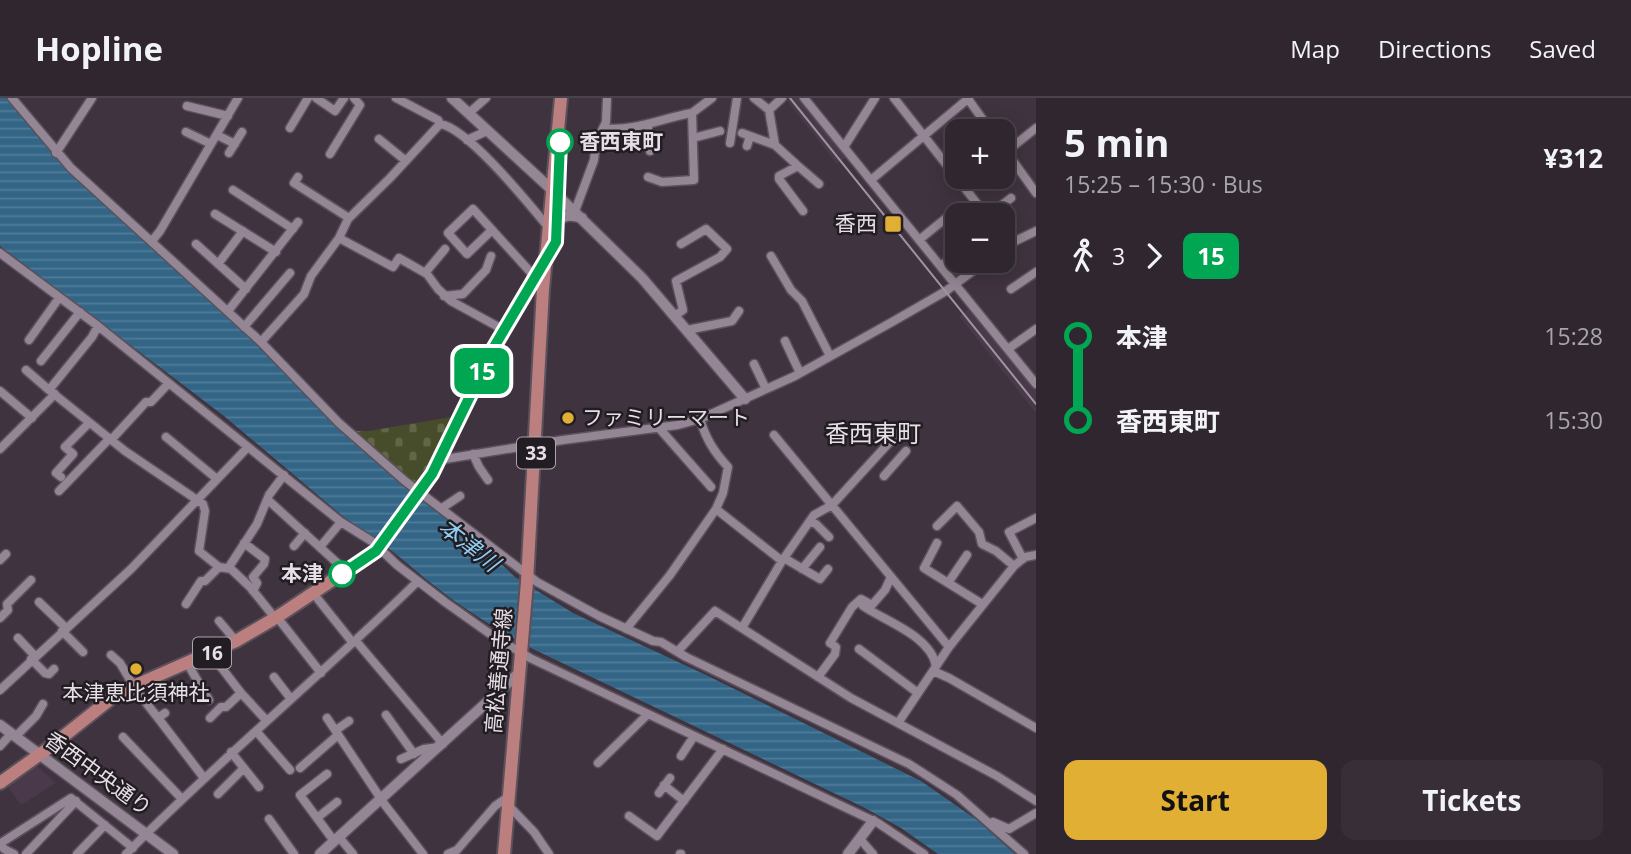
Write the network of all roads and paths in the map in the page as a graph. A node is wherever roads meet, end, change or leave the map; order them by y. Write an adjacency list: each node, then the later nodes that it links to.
1 (12, 98): 49 (street)
2 (92, 98): 49 (street)
3 (238, 98): 25 (street)
4 (308, 98): 29 (street)
5 (316, 98): 6 (street)
6 (344, 98)
7 (354, 98): 51 (street)
8 (396, 98): 27 (street)
9 (452, 98): 23 (street)
10 (486, 98): 23 (street)
11 (563, 98): 65 (main road, 高松善通寺線 / 33)
12 (607, 98): 30 (street)
13 (712, 98): 24 (street)
14 (737, 98): 41 (street)
15 (754, 98): 22 (street)
16 (782, 98): 22 (street)
17 (804, 98): 47 (street)
18 (876, 98): 47 (street)
19 (894, 98): 37 (street)
20 (968, 98): 26 (street); 37 (street)
21 (187, 106): 25 (street)
22 (769, 110): 45 (street)
23 (469, 113): 32 (street)
24 (692, 113): 28 (street); 38 (street)
25 (228, 116): 36 (street)
26 (983, 119)
27 (440, 124): 40 (street); 52 (street)
28 (648, 124): 30 (street); 48 (street)
29 (290, 128)
30 (603, 128): 65 (street)
31 (1036, 128): 42 (street)
32 (487, 131): 40 (street); 65 (street)
33 (720, 131): 38 (street)
34 (186, 132): 43 (street)
35 (242, 132): 44 (street)
36 (217, 135): 43 (street); 44 (street)
37 (924, 136): 57 (street); 62 (street)
38 (693, 138): 56 (street)
39 (379, 139): 52 (street)
40 (467, 140): 65 (street)
41 (730, 143)
42 (1015, 143)
43 (211, 144): 75 (street)
44 (234, 144): 50 (street)
45 (775, 145): 46 (street); 54 (street)
46 (747, 146)
47 (844, 146): 57 (street)
48 (650, 151)
49 (56, 153): 75 (street)
50 (229, 153)
51 (330, 154)
52 (406, 161): 67 (street)
53 (1015, 164): 60 (street)
54 (798, 166): 58 (street); 64 (street)
55 (298, 177): 67 (street)
56 (648, 177)
57 (871, 180): 74 (street)
58 (819, 184)
59 (233, 190): 80 (street)
60 (1036, 193)
61 (1011, 198): 63 (street)
62 (978, 203)
63 (1004, 203)
64 (803, 205)
65 (561, 210): 76 (main road, 高松善通寺線 / 33); 84 (main road, 高松善通寺線 / 33); 103 (street)
66 (215, 214): 70 (street)
67 (349, 218): 72 (street)
68 (945, 219): 74 (street)
69 (492, 230): 82 (street); 82 (street); 94 (street)
70 (243, 231): 80 (street); 88 (street)
71 (1036, 231): 73 (street)
72 (339, 238): 91 (street); 111 (street)
73 (1015, 238)
74 (919, 240): 89 (street)
75 (152, 241): 102 (street)
76 (556, 242): 84 (main road, 高松善通寺線 / 33); 94 (main road, 高松善通寺線 / 33)
77 (196, 244): 88 (street)
78 (681, 244): 103 (street)
79 (445, 249): 91 (street)
80 (276, 252): 96 (street)
81 (0, 253): 99 (street)
82 (467, 254): 86 (street)
83 (491, 256): 98 (street)
84 (547, 256): 94 (main road, 高松善通寺線 / 33)
85 (771, 256): 113 (street)
86 (474, 261)
87 (945, 263): 89 (street)
88 (218, 264): 96 (street)
89 (941, 266): 95 (street)
90 (1036, 272): 97 (street)
91 (425, 273): 98 (street)
92 (971, 273): 95 (street)
93 (290, 274): 105 (street)
94 (540, 283): 107 (main road, 16); 132 (main road, 高松善通寺線 / 33)
95 (956, 285): 112 (street); 113 (street)
96 (246, 289): 102 (street)
97 (1012, 289)
98 (444, 296): 107 (street)
99 (59, 298): 101 (street); 109 (street)
100 (739, 311): 108 (street)
101 (80, 312): 104 (street); 114 (street)
102 (228, 312): 105 (street)
103 (676, 315): 108 (street)
104 (98, 326): 118 (street); 122 (street)
105 (244, 327): 111 (street)
106 (1036, 329): 112 (street)
107 (504, 330): 138 (main road, 16)
108 (687, 330): 123 (street)
109 (29, 340)
110 (784, 341): 117 (street)
111 (261, 342): 147 (street)
112 (1007, 349): 119 (street)
113 (830, 356): 117 (street)
114 (41, 361)
115 (754, 364): 120 (street)
116 (26, 370): 122 (street)
117 (800, 373): 120 (street)
118 (168, 384): 131 (street); 133 (street)
119 (1036, 384)
120 (766, 389): 123 (street)
121 (0, 391): 124 (street)
122 (52, 392): 124 (street); 126 (street)
123 (745, 399): 125 (street)
124 (32, 418): 134 (street)
125 (700, 419): 127 (street); 153 (street)
126 (89, 423): 131 (street); 142 (street)
127 (659, 428): 132 (street); 145 (street)
128 (898, 433): 137 (street)
129 (774, 435): 151 (street)
130 (166, 437): 143 (street)
131 (110, 439): 146 (street); 149 (street)
132 (536, 445): 136 (street); 178 (main road, 高松善通寺線 / 33)
133 (248, 447): 140 (street); 143 (street)
134 (0, 449)
135 (906, 451): 139 (street)
136 (473, 454): 138 (street); 144 (street)
137 (876, 457): 139 (street); 151 (street)
138 (439, 460): 147 (main road, 16)
139 (891, 468): 141 (street)
140 (284, 475): 150 (street); 155 (street)
141 (884, 476)
142 (61, 477)
143 (217, 479): 149 (street)
144 (488, 480)
145 (711, 487)
146 (59, 491)
147 (419, 494): 152 (street); 164 (main road, 16)
148 (460, 496): 152 (street)
149 (198, 499): 172 (street); 195 (street)
150 (268, 500): 159 (street); 161 (street)
151 (832, 505): 156 (street); 177 (street)
152 (442, 508): 178 (street)
153 (716, 509): 170 (street); 194 (street)
154 (1034, 519): 158 (street); 169 (street)
155 (341, 522): 164 (street); 165 (street)
156 (810, 522): 160 (street); 170 (street)
157 (937, 526): 171 (street)
158 (1036, 530)
159 (304, 533): 163 (street); 165 (street)
160 (829, 537)
161 (244, 543): 173 (street); 182 (street)
162 (937, 543): 181 (street)
163 (294, 546)
164 (380, 546): 176 (main road, 16); 180 (street)
165 (320, 547): 176 (street)
166 (820, 547): 174 (street)
167 (967, 555): 181 (street)
168 (1036, 556): 169 (street)
169 (1023, 559): 171 (street)
170 (783, 560): 174 (street); 193 (street)
171 (1014, 566): 189 (street)
172 (219, 567): 173 (street); 188 (street)
173 (229, 567): 182 (street)
174 (802, 569): 175 (street)
175 (828, 569)
176 (346, 572): 183 (main road, 16)
177 (891, 577): 186 (street); 199 (street)
178 (527, 578): 194 (street); 201 (main road, 高松善通寺線 / 33)
179 (31, 580): 187 (street)
180 (418, 580): 198 (street); 201 (street)
181 (948, 583): 189 (street)
182 (253, 591): 190 (street)
183 (313, 593): 190 (main road, 16); 198 (street)
184 (0, 597): 187 (street)
185 (39, 601): 195 (street)
186 (859, 603): 209 (street); 213 (street)
187 (7, 604): 191 (street)
188 (186, 604)
189 (982, 604): 199 (street)
190 (276, 617): 197 (main road, 16); 210 (street)
191 (0, 618)
192 (219, 621): 197 (street)
193 (742, 628): 202 (street); 213 (street)
194 (626, 629): 202 (street)
195 (64, 630): 203 (street); 206 (street)
196 (18, 638): 206 (street)
197 (236, 641): 204 (main road, 16)
198 (355, 642): 210 (street); 236 (street)
199 (949, 647): 209 (street)
200 (859, 649): 217 (street)
201 (521, 650): 211 (main road, 高松善通寺線 / 33); 221 (street)
202 (678, 651): 263 (street)
203 (83, 652)
204 (211, 654): 207 (main road, 16); 216 (street)
205 (111, 655): 214 (street)
206 (33, 657): 208 (street); 215 (street)
207 (187, 663): 214 (main road, 16); 219 (street)
208 (54, 669)
209 (934, 669): 217 (street); 229 (street)
210 (321, 673): 218 (street)
211 (518, 674): 236 (street); 257 (main road, 高松善通寺線 / 33)
212 (274, 677): 218 (street)
213 (818, 677): 227 (street)
214 (133, 686): 239 (main road, 16); 248 (street)
215 (0, 690)
216 (241, 693): 223 (street); 225 (street)
217 (918, 693): 227 (street)
218 (291, 699): 225 (street)
219 (209, 700)
220 (43, 704): 232 (street)
221 (648, 714): 233 (street); 243 (street)
222 (386, 715): 240 (street)
223 (210, 718)
224 (327, 718): 231 (street)
225 (266, 720): 230 (street)
226 (349, 721): 231 (street)
227 (898, 723): 258 (street)
228 (0, 725): 232 (street, 香西中央通り)
229 (1036, 728)
230 (256, 730): 238 (street); 245 (street)
231 (337, 732): 246 (street); 254 (street)
232 (13, 736): 235 (street); 239 (street, 香西中央通り)
233 (694, 736): 237 (street); 241 (street)
234 (123, 737): 253 (street)
235 (0, 746)
236 (441, 746): 240 (street); 254 (street)
237 (723, 749): 255 (street); 265 (street)
238 (231, 752): 244 (street); 248 (street)
239 (39, 754): 249 (main road, 16); 267 (street, 香西中央通り)
240 (414, 754): 242 (street)
241 (681, 756)
242 (401, 759)
243 (598, 763)
244 (244, 768): 251 (street); 252 (street)
245 (285, 768)
246 (300, 768)
247 (327, 774): 262 (street)
248 (204, 778): 253 (street)
249 (0, 783)
250 (664, 785): 255 (street)
251 (259, 787)
252 (218, 794)
253 (182, 799): 267 (street)
254 (381, 799): 268 (street); 278 (street)
255 (684, 800): 261 (street)
256 (76, 801): 266 (street); 271 (street); 272 (street)
257 (508, 801): 279 (street); 280 (main road, 高松善通寺線 / 33); 281 (street)
258 (1036, 801)
259 (337, 802): 262 (street)
260 (1036, 813): 263 (street)
261 (629, 816)
262 (317, 818): 268 (street)
263 (984, 818): 285 (street)
264 (269, 820): 275 (street)
265 (873, 821): 269 (street); 284 (street)
266 (105, 825): 270 (street); 273 (street)
267 (148, 834): 270 (street); 274 (street, 香西中央通り)
268 (337, 839): 276 (street); 277 (street)
269 (860, 839): 282 (street); 283 (street)
270 (129, 851)
271 (14, 854)
272 (26, 854)
273 (77, 854)
274 (173, 854)
275 (294, 854)
276 (320, 854)
277 (353, 854)
278 (423, 854)
279 (448, 854)
280 (504, 854)
281 (549, 854)
282 (848, 854)
283 (873, 854)
284 (924, 854)
285 (1024, 854)

